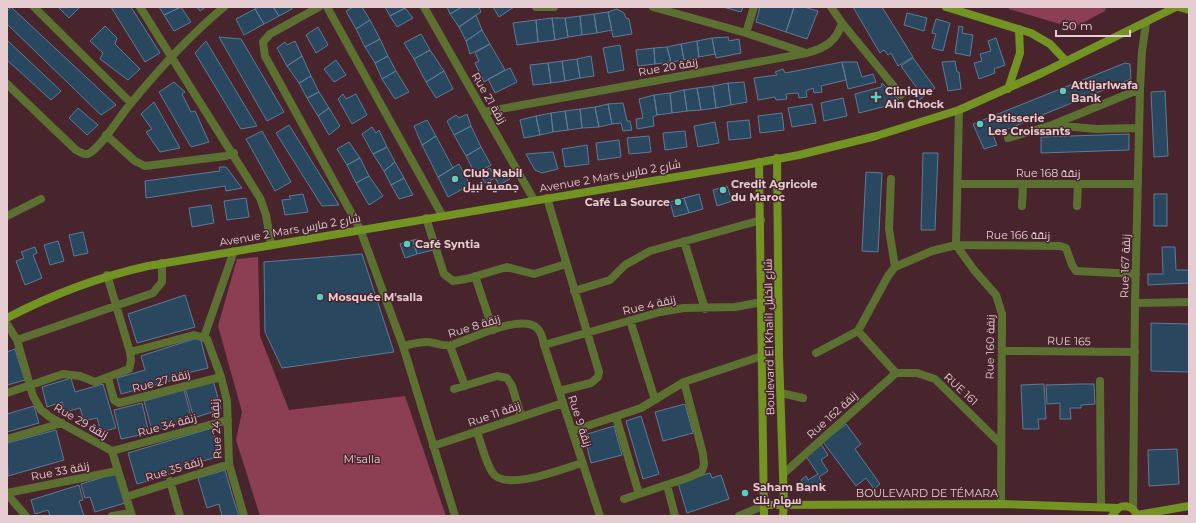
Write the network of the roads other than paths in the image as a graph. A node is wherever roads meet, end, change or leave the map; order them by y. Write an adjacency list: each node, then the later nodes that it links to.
1 (34, 7): 27 (street)
2 (140, 7): 21 (street)
3 (224, 7): 21 (street)
4 (319, 7): 51 (street)
5 (327, 7): 48 (street)
6 (424, 7): 29 (street, Rue 21 زنقة)
7 (536, 7): 8 (street)
8 (554, 7)
9 (653, 7): 19 (street)
10 (754, 7): 19 (street)
11 (831, 7): 16 (street)
12 (946, 7): 18 (main road)
13 (1176, 7): 17 (main road, Avenue 2 Mars شارع 2 مارس)
14 (1180, 7): 15 (main road)
15 (1189, 10)
16 (842, 23): 20 (street, Rue 20 زنقة); 26 (street)
17 (1146, 23): 22 (main road, Avenue 2 Mars شارع 2 مارس); 25 (street, Rue 167 زنقة)
18 (1019, 29): 22 (main road); 24 (main road)
19 (746, 33): 20 (street)
20 (807, 53): 29 (street, Rue 20 زنقة)
21 (172, 57): 27 (street); 34 (street)
22 (1066, 61): 24 (main road, Avenue 2 Mars شارع 2 مارس)
23 (7, 84): 32 (street)
24 (1008, 89): 28 (main road, Avenue 2 Mars شارع 2 مارس)
25 (1140, 89): 30 (street); 31 (street, Rue 167 زنقة)
26 (901, 95)
27 (131, 103): 32 (street)
28 (959, 110): 35 (main road, Avenue 2 Mars شارع 2 مارس); 38 (street)
29 (484, 112): 44 (street, Rue 21 زنقة)
30 (1052, 125): 31 (street); 33 (street)
31 (1139, 128): 41 (street, Rue 167 زنقة)
32 (106, 135): 34 (street)
33 (1008, 138)
34 (234, 153): 53 (street)
35 (777, 158): 36 (main road, Avenue 2 Mars شارع 2 مارس); 95 (main road, Boulevard El Khalil شارع الخليل)
36 (759, 162): 42 (main road, Avenue 2 Mars شارع 2 مارس); 50 (main road, Boulevard El Khalil شارع الخليل)
37 (891, 179): 58 (street)
38 (958, 184): 39 (street, Rue 168 زنقة); 54 (street)
39 (1023, 184): 40 (street, Rue 168 زنقة); 45 (street)
40 (1078, 184): 41 (street, Rue 168 زنقة); 46 (street)
41 (1138, 184): 59 (street, Rue 167 زنقة)
42 (547, 198): 44 (main road, Avenue 2 Mars شارع 2 مارس); 57 (street)
43 (41, 199): 47 (street)
44 (534, 200): 48 (main road, Avenue 2 Mars شارع 2 مارس)
45 (1022, 206)
46 (1077, 206)
47 (7, 216)
48 (442, 216): 49 (main road, Avenue 2 Mars شارع 2 مارس)
49 (426, 218): 51 (main road, Avenue 2 Mars شارع 2 مارس); 61 (street)
50 (761, 220): 52 (street); 63 (main road, Boulevard El Khalil شارع الخليل)
51 (360, 229): 53 (main road, Avenue 2 Mars شارع 2 مارس); 78 (street)
52 (684, 241): 62 (street); 67 (street)
53 (271, 244): 55 (main road, Avenue 2 Mars شارع 2 مارس)
54 (956, 245): 58 (street); 59 (street, Rue 166 زنقة); 80 (street, Rue 160 زنقة)
55 (234, 250): 56 (main road, Avenue 2 Mars شارع 2 مارس); 75 (street)
56 (162, 263): 60 (main road, Avenue 2 Mars شارع 2 مارس); 66 (street)
57 (566, 264): 61 (street); 62 (street)
58 (896, 267): 72 (street)
59 (1136, 274): 65 (street, Rue 167 زنقة)
60 (108, 275): 66 (street); 68 (main road, Avenue 2 Mars شارع 2 مارس)
61 (475, 276): 71 (street)
62 (574, 291): 74 (street)
63 (762, 302): 67 (street, Rue 4 زنقة); 84 (main road, Boulevard El Khalil شارع الخليل)
64 (1189, 302): 65 (street)
65 (1135, 303): 82 (street, Rue 167 زنقة)
66 (116, 307): 76 (street); 81 (street)
67 (705, 309): 69 (street, Rue 4 زنقة)
68 (7, 318)
69 (630, 320): 74 (street, Rue 4 زنقة); 97 (street)
70 (7, 324): 76 (street, Rue 29 زنقة)
71 (493, 330): 73 (street, Rue 8 زنقة); 79 (street, Rue 8 زنقة)
72 (858, 331): 83 (street); 85 (street)
73 (540, 332): 77 (street, Rue 9 زنقة)
74 (588, 332): 77 (street, Rue 4 زنقة); 93 (street)
75 (204, 337): 81 (street); 86 (street, Rue 24 زنقة)
76 (17, 340): 90 (street, Rue 29 زنقة)
77 (544, 345): 93 (street, Rue 9 زنقة)
78 (403, 346): 79 (street, Rue 8 زنقة); 107 (street)
79 (450, 346): 91 (street)
80 (1002, 351): 82 (street, RUE 165); 106 (street, Rue 160 زنقة)
81 (130, 352): 87 (street)
82 (1135, 352): 125 (street, Rue 167 زنقة)
83 (816, 353)
84 (762, 356): 89 (street); 119 (main road, Boulevard El Khalil شارع الخليل)
85 (896, 373): 106 (street, RUE 161); 112 (street, Rue 162 زنقة)
86 (221, 377): 87 (street, Rue 27 زنقة); 101 (street, Rue 24 زنقة)
87 (108, 378): 90 (street)
88 (1100, 381): 122 (street)
89 (684, 382): 97 (street); 114 (street)
90 (29, 385): 94 (street); 102 (street, Rue 29 زنقة)
91 (465, 386): 92 (street); 99 (street)
92 (454, 389)
93 (559, 391): 98 (street, Rue 9 زنقة)
94 (7, 393)
95 (780, 393): 96 (street); 112 (main road, Boulevard El Khalil شارع الخليل)
96 (803, 398)
97 (654, 400): 100 (street)
98 (563, 403): 99 (street, Rue 11 زنقة); 104 (street, Rue 9 زنقة)
99 (521, 416): 103 (street, Rue 11 زنقة)
100 (616, 418): 104 (street); 116 (street)
101 (228, 420): 108 (street, Rue 34 زنقة); 110 (street, Rue 24 زنقة)
102 (62, 423): 105 (street); 108 (street, Rue 29 زنقة)
103 (476, 431): 107 (street, Rue 11 زنقة); 109 (street)
104 (572, 431): 109 (street, Rue 9 زنقة)
105 (7, 439)
106 (1000, 443): 121 (street, Rue 160 زنقة)
107 (433, 446): 131 (street)
108 (112, 451): 111 (street, Rue 29 زنقة)
109 (582, 463): 132 (street, Rue 9 زنقة)
110 (229, 464): 113 (street, Rue 35 زنقة); 130 (street, Rue 24 زنقة)
111 (117, 471): 115 (street, Rue 33 زنقة); 117 (street, Rue 29 زنقة)
112 (783, 474): 120 (main road, Boulevard El Khalil شارع الخليل)
113 (170, 481): 117 (street, Rue 35 زنقة); 129 (street)
114 (667, 485): 116 (street); 133 (street)
115 (7, 494): 127 (street)
116 (639, 494): 118 (street)
117 (126, 497): 126 (street, Rue 29 زنقة)
118 (624, 499)
119 (765, 504): 120 (main road, BOULEVARD DE TÉMARA); 134 (street, BOULEVARD DE TÉMARA); 135 (main road, Boulevard El Khalil شارع الخليل)
120 (784, 504): 121 (main road, BOULEVARD DE TÉMARA); 136 (main road, Boulevard El Khalil شارع الخليل)
121 (1001, 504): 122 (main road, BOULEVARD DE TÉMARA)
122 (1101, 506): 124 (main road, BOULEVARD DE TÉMARA)
123 (1189, 506): 125 (main road)
124 (1118, 508): 125 (main road, BOULEVARD DE TÉMARA); 137 (main road)
125 (1136, 513)
126 (132, 514): 128 (street)
127 (26, 516)
128 (112, 516)
129 (180, 516)
130 (244, 516)
131 (455, 516)
132 (600, 516)
133 (675, 516)
134 (739, 516)
135 (764, 516)
136 (783, 516)
137 (1112, 516)

